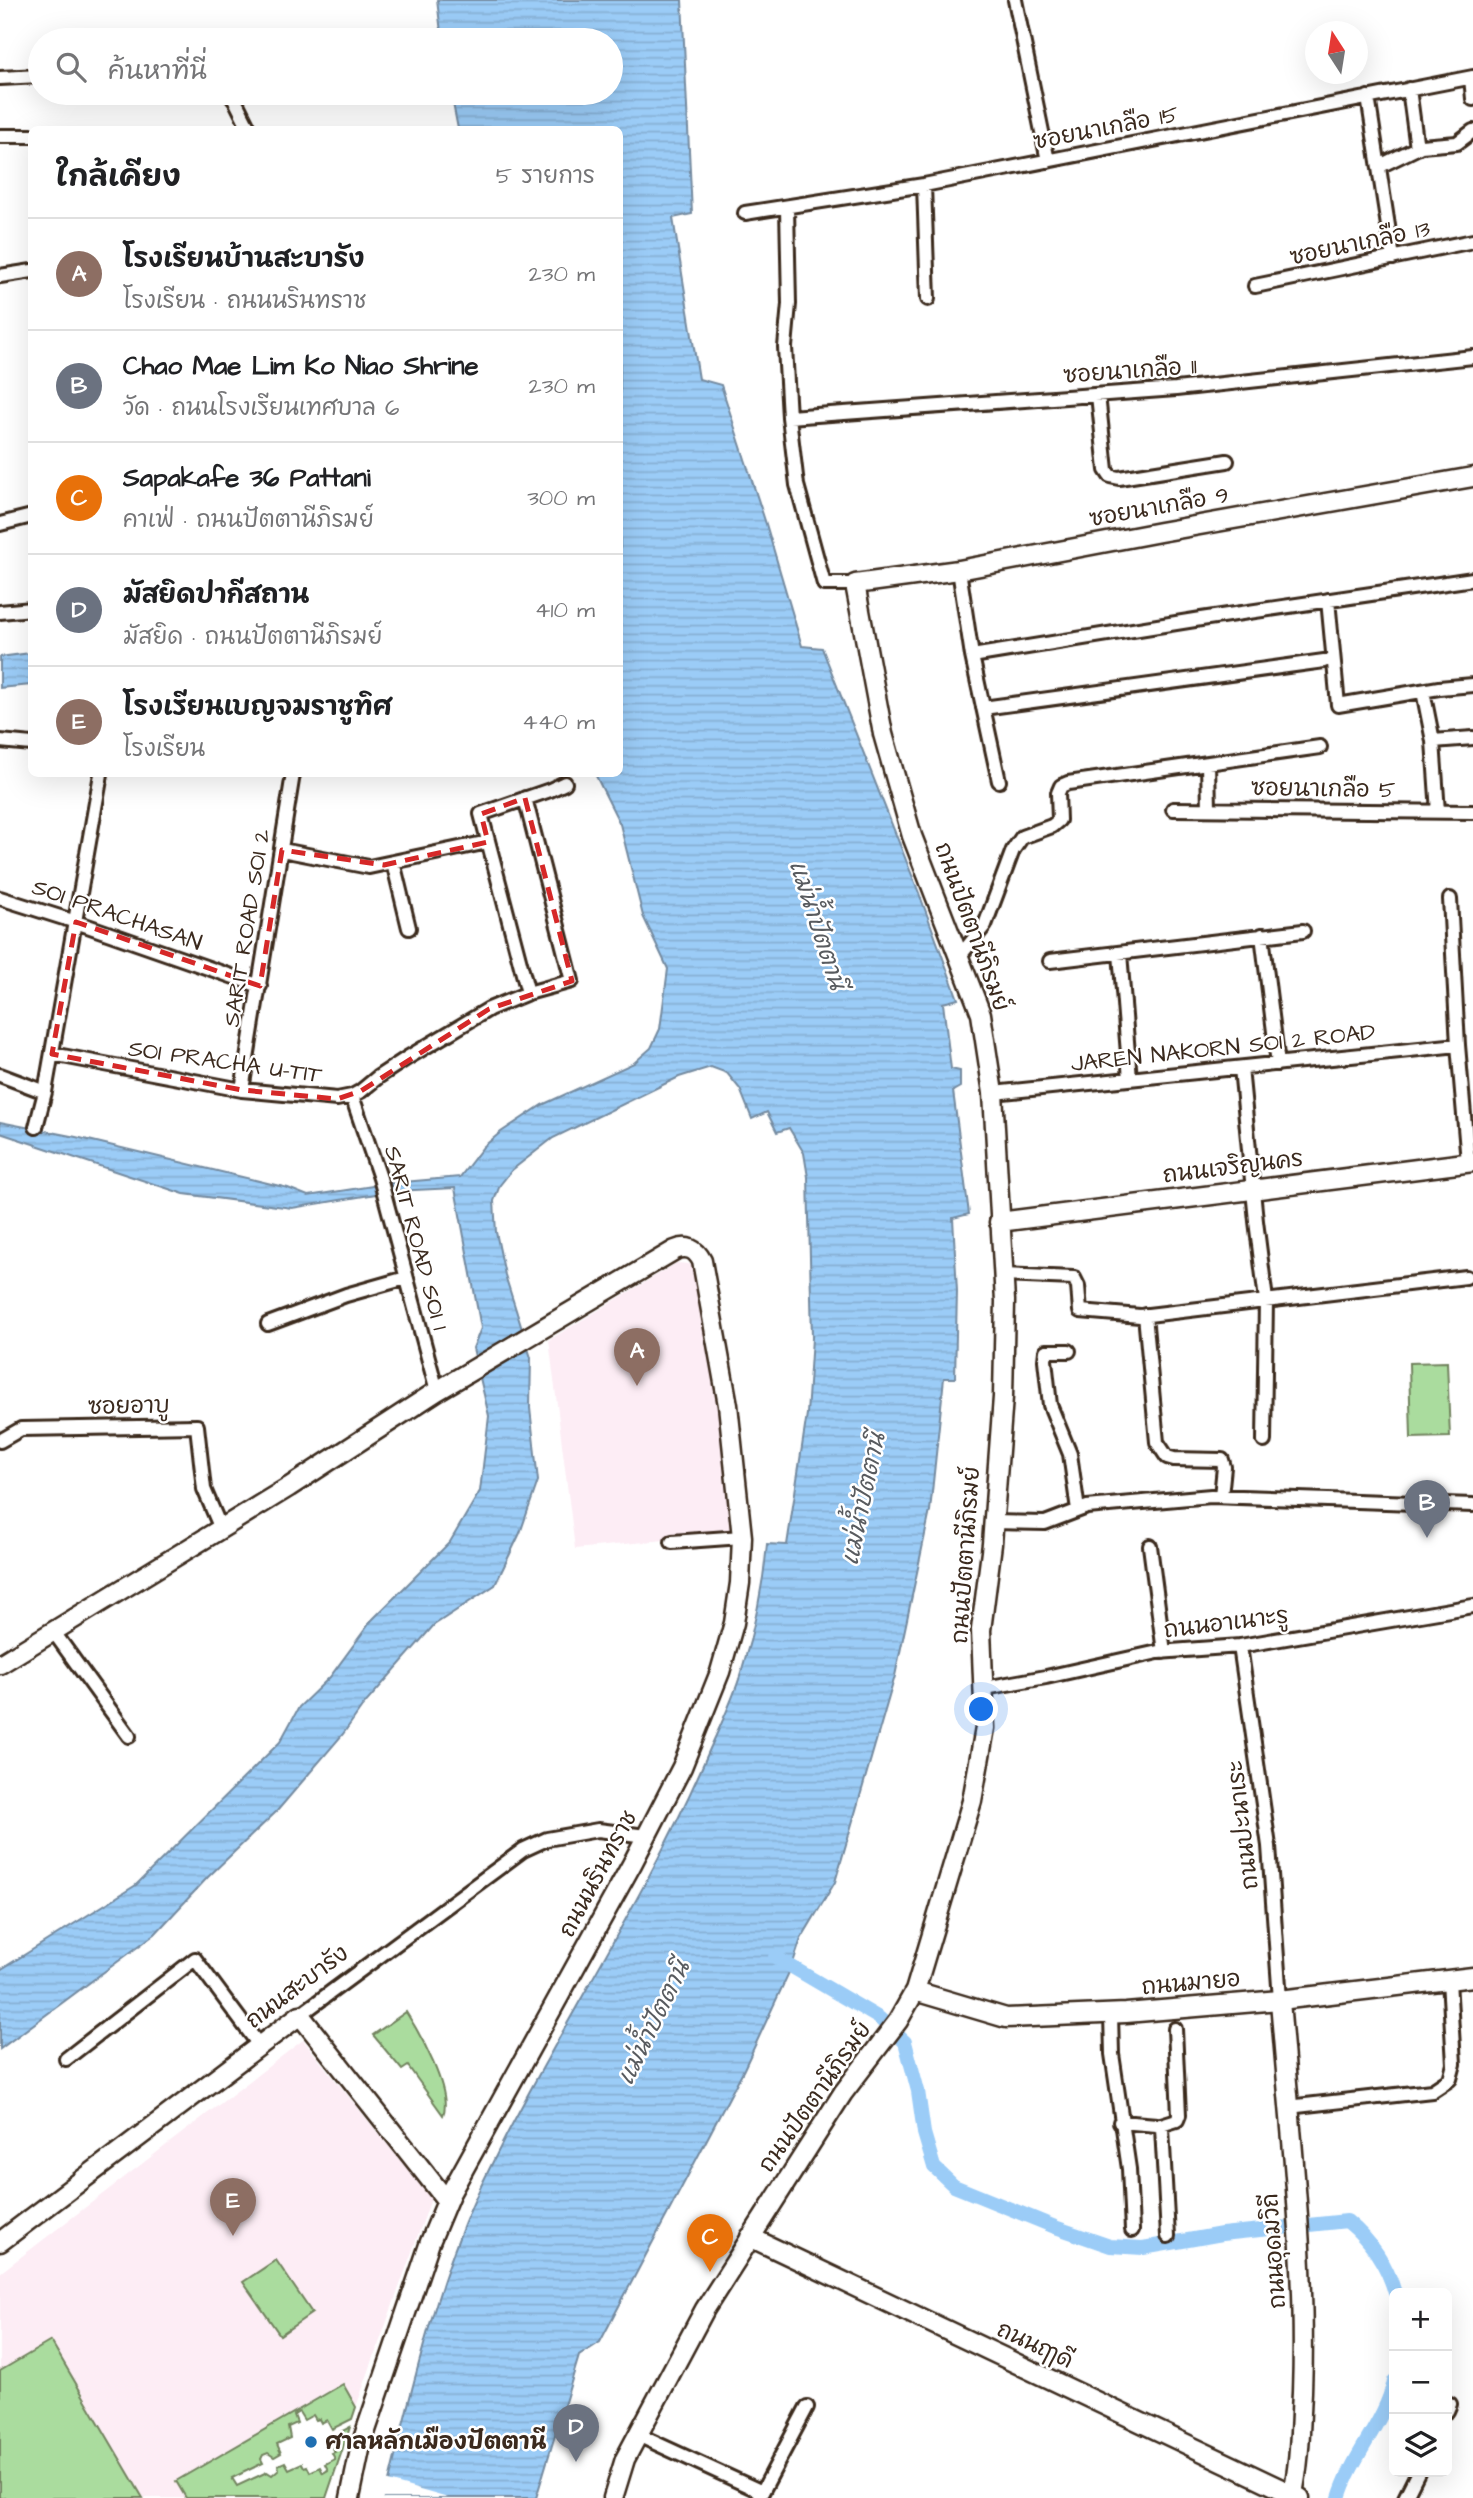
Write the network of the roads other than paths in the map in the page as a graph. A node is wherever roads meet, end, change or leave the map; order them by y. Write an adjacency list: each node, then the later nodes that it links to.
1 (1015, 0): 14 (street)
2 (28, 77): 4 (street)
3 (1472, 77): 5 (street, ซอยนาเกลือ 15); 7 (street)
4 (0, 79)
5 (1409, 89): 6 (street, ซอยนาเกลือ 15); 13 (street)
6 (1368, 97): 14 (street, ซอยนาเกลือ 15); 15 (street)
7 (1473, 99)
8 (238, 105): 9 (street)
9 (248, 126)
10 (1473, 131): 13 (street)
11 (0, 136): 12 (street)
12 (28, 136)
13 (1417, 148): 15 (street)
14 (1048, 161): 16 (street, ซอยนาเกลือ 15)
15 (1380, 166): 20 (street)
16 (924, 186): 17 (street, ซอยนาเกลือ 15); 24 (street)
17 (787, 208): 18 (street, ซอยนาเกลือ 15); 27 (street)
18 (745, 213)
19 (1473, 241): 20 (street, ซอยนาเกลือ 13)
20 (1393, 258): 23 (street, ซอยนาเกลือ 13)
21 (28, 272): 22 (street)
22 (0, 276)
23 (1255, 286)
24 (928, 299)
25 (1473, 357): 26 (street, ซอยนาเกลือ 11)
26 (1098, 394): 27 (street, ซอยนาเกลือ 11); 28 (street)
27 (789, 416): 34 (street)
28 (1227, 461)
29 (1473, 477): 32 (street, ซอยนาเกลือ 9)
30 (28, 517): 31 (street)
31 (0, 524)
32 (959, 570): 34 (street, ซอยนาเกลือ 9); 38 (street)
33 (1473, 579): 35 (street)
34 (855, 584): 68 (street, ถนนปัตตานีภิรมย์)
35 (1328, 600): 38 (street); 41 (street)
36 (28, 609): 37 (street)
37 (0, 612)
38 (972, 656): 42 (street)
39 (1324, 661): 42 (street)
40 (1473, 685): 41 (street)
41 (1423, 691): 45 (street)
42 (983, 708): 51 (street)
43 (1473, 738): 45 (street)
44 (0, 741): 46 (street)
45 (1433, 741): 56 (street)
46 (28, 744)
47 (1320, 747): 48 (street)
48 (1208, 763): 55 (street); 68 (street)
49 (100, 777): 63 (street)
50 (293, 777): 59 (street, SARIT ROAD SOI 2)
51 (999, 781)
52 (565, 783): 53 (street)
53 (525, 798): 58 (street); 71 (street, SOI PRACHA U-TIT)
54 (1173, 809): 55 (street, ซอยนาเกลือ 5)
55 (1209, 809): 56 (street, ซอยนาเกลือ 5)
56 (1437, 812): 57 (street, ซอยนาเกลือ 5)
57 (1473, 812)
58 (488, 842): 60 (street); 71 (street)
59 (282, 850): 60 (street); 70 (street, SARIT ROAD SOI 2)
60 (393, 862): 64 (street)
61 (0, 898): 63 (street, SOI PRACHASAN)
62 (1450, 899): 72 (street)
63 (76, 922): 70 (street, SOI PRACHASAN); 73 (street)
64 (410, 928)
65 (1303, 931): 66 (street)
66 (1262, 936): 67 (street); 74 (street)
67 (1119, 953): 69 (street); 77 (street)
68 (959, 957): 80 (street, ถนนปัตตานีภิรมย์)
69 (1050, 961)
70 (260, 986): 78 (street, SARIT ROAD SOI 2)
71 (528, 993): 81 (street, SOI PRACHA U-TIT)
72 (1458, 1045): 74 (street, JAREN NAKORN SOI 2 ROAD); 83 (street)
73 (52, 1054): 78 (street, SOI PRACHA U-TIT); 79 (street)
74 (1278, 1064): 75 (street, JAREN NAKORN SOI 2 ROAD)
75 (1241, 1068): 77 (street, JAREN NAKORN SOI 2 ROAD); 84 (street)
76 (0, 1076): 79 (street)
77 (1130, 1079): 80 (street, JAREN NAKORN SOI 2 ROAD)
78 (242, 1090): 81 (street, SOI PRACHA U-TIT)
79 (45, 1092): 82 (street)
80 (993, 1094): 85 (street, ถนนปัตตานีภิรมย์)
81 (352, 1096): 88 (street, SARIT ROAD SOI 1)
82 (36, 1127)
83 (1471, 1162): 84 (street, ถนนเจริญนคร)
84 (1253, 1189): 85 (street, ถนนเจริญนคร); 89 (street)
85 (999, 1222): 86 (street, ถนนปัตตานีภิรมย์)
86 (1003, 1275): 90 (street); 99 (street, ถนนปัตตานีภิรมย์)
87 (1466, 1277): 89 (street)
88 (406, 1278): 91 (street); 93 (street, SARIT ROAD SOI 1)
89 (1266, 1300): 90 (street); 95 (street)
90 (1145, 1315): 96 (street)
91 (268, 1324)
92 (1069, 1351): 98 (street)
93 (437, 1391): 100 (street); 101 (street, ถนนนรินทราช)
94 (0, 1441): 100 (street, ซอยอาบู)
95 (1264, 1441)
96 (1221, 1496): 97 (street); 98 (street)
97 (1473, 1504)
98 (1078, 1510): 99 (street)
99 (994, 1522): 109 (street, ถนนปัตตานีภิรมย์)
100 (221, 1529): 105 (street)
101 (742, 1537): 102 (street); 111 (street, ถนนนรินทราช)
102 (672, 1542)
103 (1150, 1546): 107 (street)
104 (1473, 1606): 106 (street, ถนนอาเนาะรู)
105 (53, 1631): 108 (street); 110 (street)
106 (1240, 1646): 107 (street, ถนนอาเนาะรู); 115 (street, ถนนปะนาเระ)
107 (1164, 1652): 109 (street, ถนนอาเนาะรู)
108 (0, 1664)
109 (985, 1688): 114 (street, ถนนปัตตานีภิรมย์)
110 (129, 1736)
111 (646, 1836): 117 (street, ถนนสะบารัง); 124 (street, ถนนนรินทราช)
112 (1473, 1977): 113 (street, ถนนมายอ)
113 (1448, 1980): 115 (street, ถนนมายอ); 121 (street)
114 (915, 1991): 116 (street, ถนนมายอ); 127 (street, ถนนปัตตานีภิรมย์)
115 (1280, 2000): 116 (street, ถนนมายอ); 121 (street, ถนนอุดมวิถี)
116 (1111, 2014): 122 (street)
117 (300, 2015): 119 (street, ถนนสะบารัง); 124 (street)
118 (1175, 2029): 123 (street)
119 (259, 2045): 120 (street); 128 (street, ถนนสะบารัง)
120 (66, 2059)
121 (1288, 2107): 133 (street, ถนนอุดมวิถี)
122 (1121, 2122): 123 (street); 125 (street)
123 (1161, 2125): 126 (street)
124 (447, 2201): 134 (street, ถนนนรินทราช)
125 (1132, 2230)
126 (1168, 2236)
127 (750, 2237): 130 (street, ถนนปัตตานีภิรมย์); 133 (street, ถนนฤๅดี)
128 (0, 2242)
129 (807, 2407): 132 (street)
130 (638, 2435): 132 (street); 135 (street, ถนนปัตตานีภิรมย์)
131 (1416, 2477): 136 (street)
132 (761, 2495)
133 (1295, 2497)
134 (349, 2498)
135 (613, 2498)
136 (1405, 2498)

